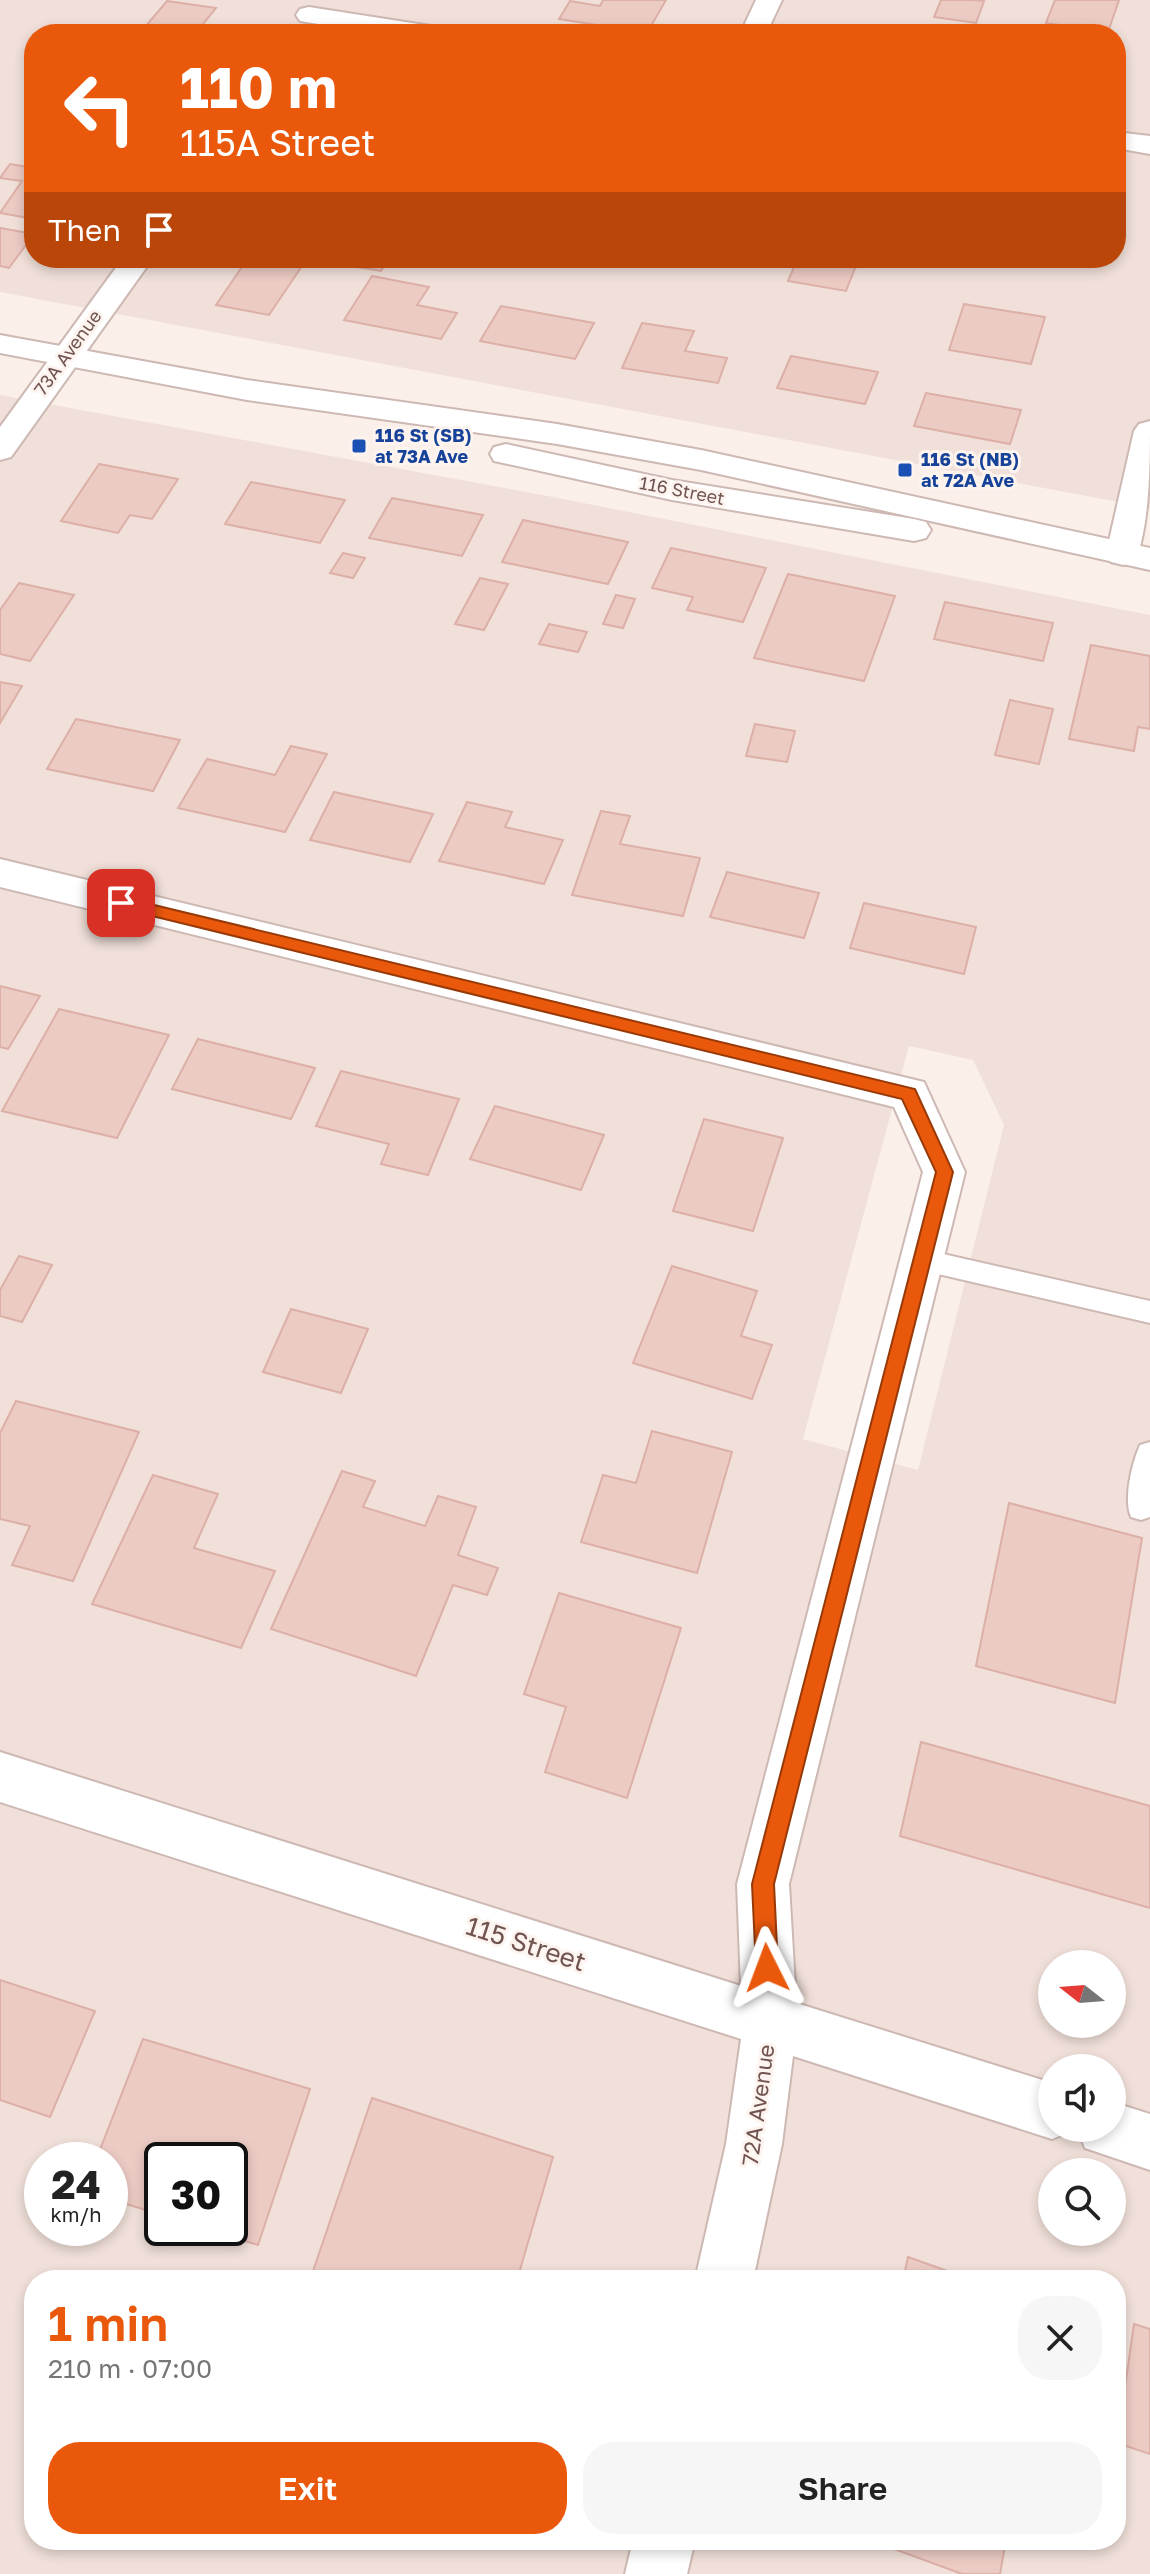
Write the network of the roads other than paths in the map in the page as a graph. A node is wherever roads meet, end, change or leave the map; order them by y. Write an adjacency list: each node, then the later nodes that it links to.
1 (769, 0): 4 (street)
2 (308, 16): 3 (street)
3 (363, 24)
4 (758, 24)
5 (1126, 141): 6 (street)
6 (1150, 145)
7 (131, 268): 9 (street, 73A Avenue)
8 (0, 344): 9 (street, 116 Street)
9 (65, 356): 11 (street, 73A Avenue); 12 (street, 116 Street)
10 (1150, 431): 12 (street)
11 (0, 450)
12 (1136, 556)
13 (0, 873): 14 (street, 72A Avenue)
14 (921, 1260): 15 (lane); 19 (street, 72A Avenue)
15 (1150, 1312)
16 (1150, 1454): 17 (lane)
17 (1141, 1508)
18 (0, 1777): 19 (street, 115 Street)
19 (770, 2021): 20 (street, 115 Street); 23 (street, 72A Avenue)
20 (1038, 2107)
21 (1126, 2135): 22 (street)
22 (1150, 2142)
23 (726, 2270)
24 (662, 2550): 25 (street)
25 (656, 2574)

